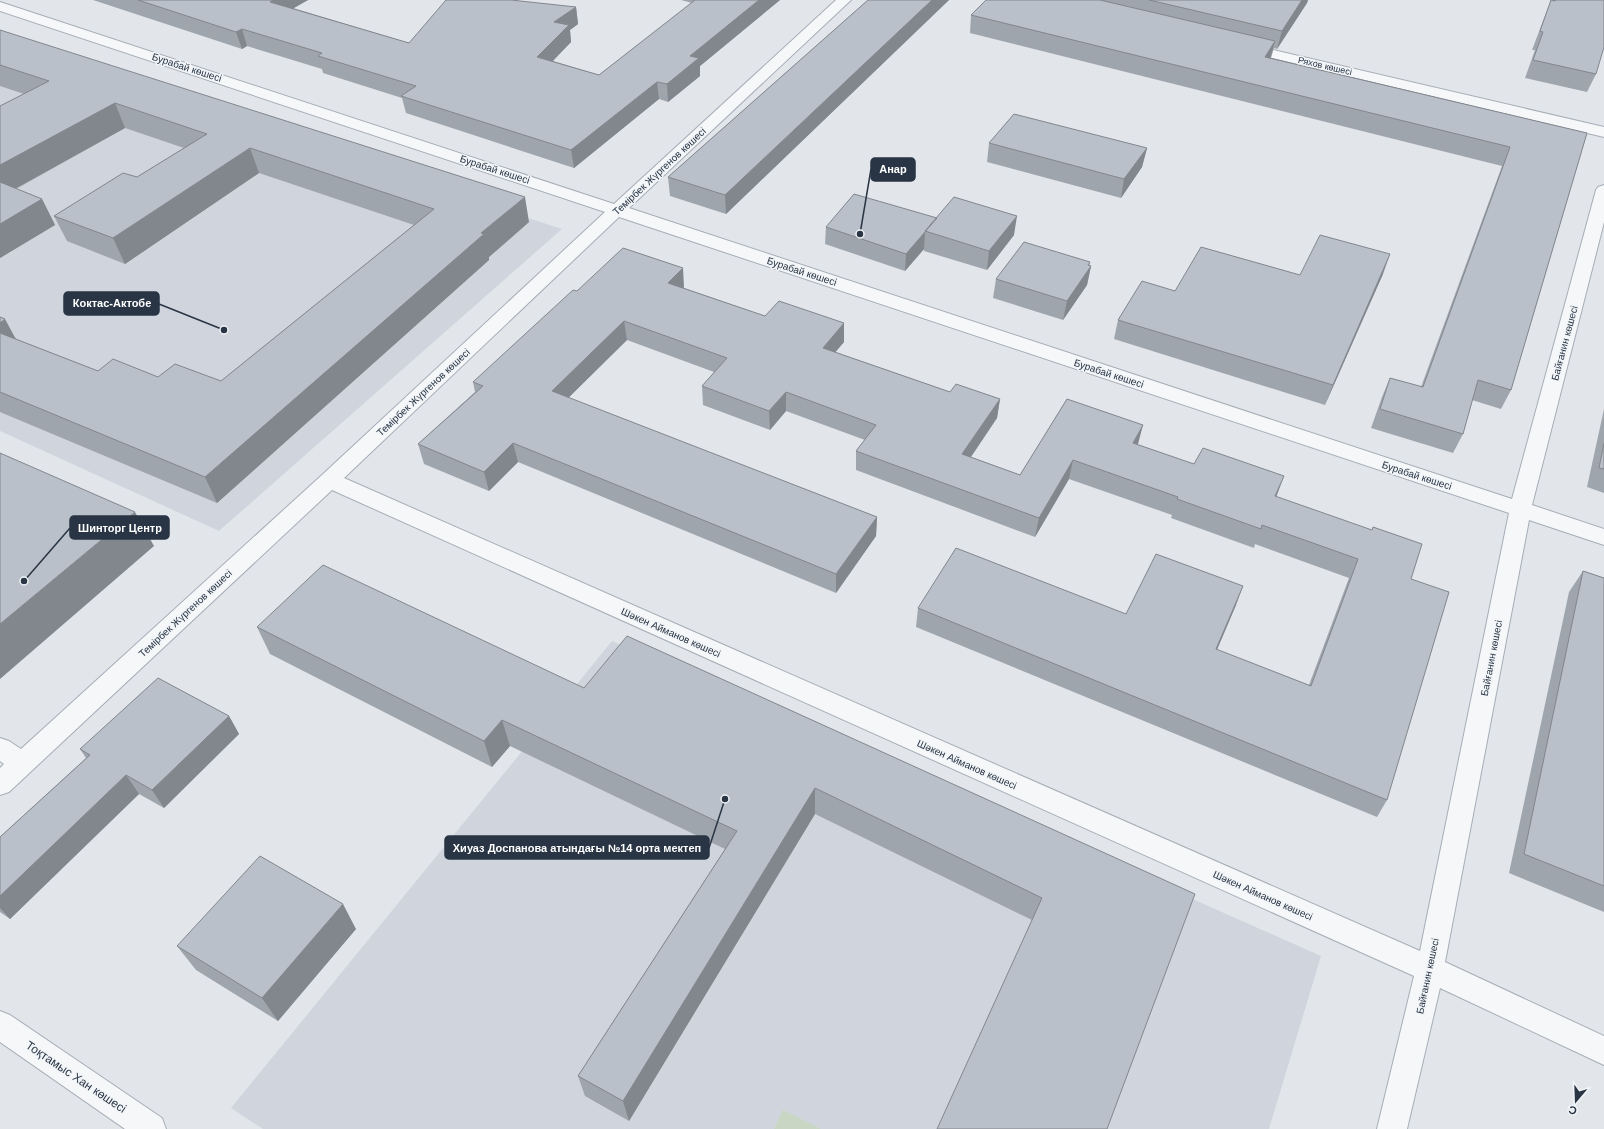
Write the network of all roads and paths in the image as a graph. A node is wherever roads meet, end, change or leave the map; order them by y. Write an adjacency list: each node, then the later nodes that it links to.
1 (12, 0): 3 (street)
2 (844, 0): 7 (street, Темірбек Жүргенов көшесі)
3 (0, 6): 7 (street, Бурабай көшесі)
4 (1232, 44): 5 (street, Ряхов көшесі)
5 (1604, 132)
6 (1604, 190): 9 (street, Байғанин көшесі)
7 (617, 210): 8 (street, Темірбек Жүргенов көшесі); 9 (street, Бурабай көшесі)
8 (329, 480): 12 (street, Темірбек Жүргенов көшесі); 14 (street, Шәкен Айманов көшесі)
9 (1520, 510): 10 (street, Бурабай көшесі); 14 (street, Байғанин көшесі)
10 (1604, 537)
11 (0, 748): 12 (street)
12 (22, 763): 13 (street, Темірбек Жүргенов көшесі)
13 (0, 784)
14 (1430, 969): 16 (street, Шәкен Айманов көшесі); 18 (street, Байғанин көшесі)
15 (0, 1025): 17 (street, Тоқтамыс Хан көшесі)
16 (1604, 1050)
17 (151, 1129)
18 (1392, 1129)

